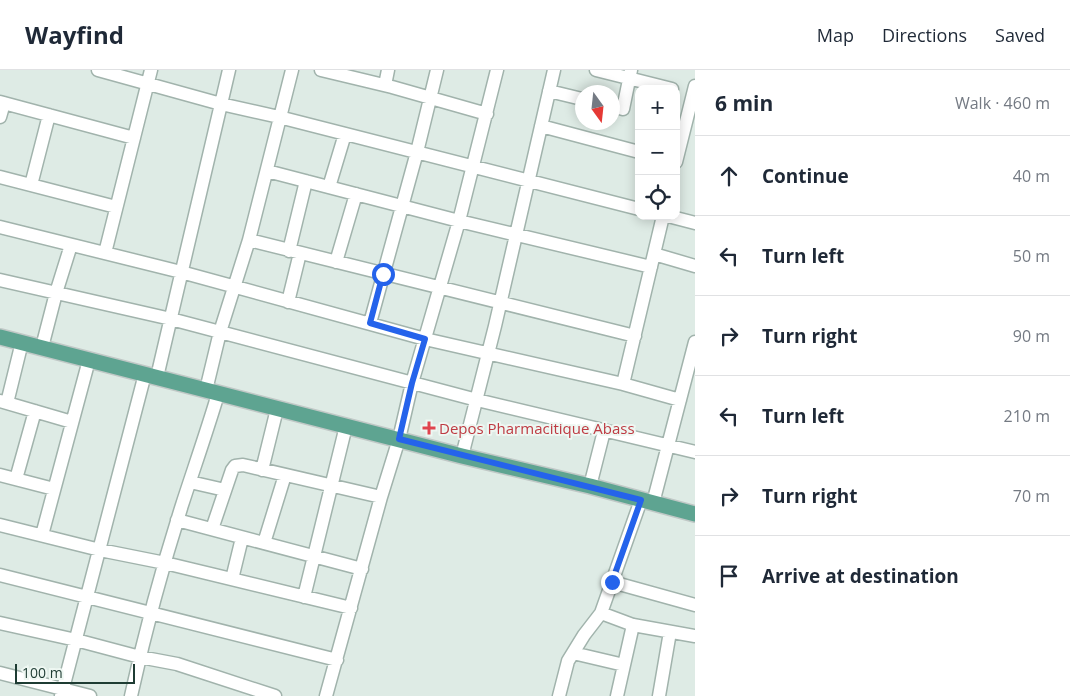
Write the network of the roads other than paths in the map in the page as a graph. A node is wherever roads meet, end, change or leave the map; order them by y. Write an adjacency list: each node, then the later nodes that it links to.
1 (98, 70): 12 (street)
2 (151, 70): 12 (street)
3 (229, 70): 21 (street)
4 (292, 70): 26 (street)
5 (322, 70): 13 (street)
6 (388, 70): 13 (street)
7 (437, 70): 19 (street)
8 (497, 70): 23 (street)
9 (554, 70): 17 (street)
10 (596, 70): 11 (street)
11 (630, 74): 14 (street); 22 (street)
12 (148, 84): 21 (street); 30 (street)
13 (386, 85): 19 (street)
14 (661, 85)
15 (680, 90): 16 (street)
16 (694, 90): 27 (street)
17 (549, 91): 18 (street); 28 (street)
18 (575, 97)
19 (431, 98): 23 (street); 33 (street)
20 (2, 103): 24 (street); 25 (street)
21 (221, 104): 26 (street); 59 (street)
22 (620, 108)
23 (487, 114): 34 (street)
24 (49, 115): 30 (street); 39 (street)
25 (0, 117)
26 (279, 117): 29 (street); 35 (street)
27 (691, 118): 31 (street)
28 (541, 126): 32 (street); 37 (street)
29 (346, 134): 33 (street); 40 (street)
30 (134, 138): 43 (street)
31 (680, 150)
32 (635, 151)
33 (417, 152): 34 (street); 42 (street)
34 (474, 167): 37 (street); 47 (street)
35 (268, 171): 38 (street); 51 (street)
36 (0, 177): 39 (street)
37 (529, 180): 44 (street); 50 (street)
38 (306, 181): 40 (street); 53 (street)
39 (32, 185): 43 (street)
40 (329, 187): 41 (street)
41 (356, 194): 42 (street); 56 (street)
42 (403, 206): 47 (street); 60 (street)
43 (116, 208): 54 (street)
44 (635, 208)
45 (680, 219): 48 (street)
46 (661, 220): 55 (street)
47 (459, 221): 50 (street); 63 (street)
48 (695, 223)
49 (0, 227): 52 (street)
50 (516, 235): 58 (street); 66 (street)
51 (249, 240): 53 (street); 62 (street)
52 (71, 245): 54 (street); 64 (street)
53 (294, 252): 56 (street); 65 (street)
54 (105, 253): 59 (street)
55 (654, 254): 57 (street); 58 (street)
56 (336, 262): 60 (street)
57 (695, 266)
58 (651, 267): 70 (street)
59 (181, 272): 62 (street); 67 (street)
60 (383, 274): 63 (street); 68 (street)
61 (0, 280): 64 (street)
62 (233, 287): 65 (street); 69 (street)
63 (440, 288): 66 (street); 72 (street)
64 (56, 293): 67 (street); 75 (street)
65 (288, 302): 68 (street)
66 (500, 303): 70 (street); 76 (street)
67 (171, 319): 69 (street); 78 (street)
68 (370, 323): 72 (street)
69 (220, 332): 79 (street); 81 (street)
70 (634, 336): 80 (street)
71 (0, 337): 73 (main road)
72 (425, 339): 76 (street); 79 (street)
73 (22, 342): 75 (main road); 85 (street)
74 (695, 342): 82 (street)
75 (42, 347): 77 (main road)
76 (488, 352): 80 (street); 84 (street)
77 (89, 360): 78 (main road); 88 (street)
78 (151, 376): 81 (main road); 113 (street)
79 (412, 383): 84 (street); 91 (street)
80 (623, 384): 82 (street)
81 (212, 392): 86 (main road); 99 (street)
82 (681, 395): 83 (street); 92 (street)
83 (695, 395)
84 (476, 400): 90 (street); 94 (street)
85 (4, 402): 87 (street)
86 (276, 409): 89 (main road); 95 (street)
87 (34, 411): 88 (street); 98 (street)
88 (72, 422): 102 (street)
89 (346, 426): 91 (main road); 100 (street)
90 (604, 431): 92 (street); 101 (street)
91 (399, 439): 94 (main road); 104 (street)
92 (668, 446): 93 (street); 105 (street)
93 (695, 452)
94 (462, 456): 101 (main road)
95 (262, 470): 97 (street); 103 (street)
96 (0, 475): 98 (street)
97 (285, 475): 100 (street); 112 (street)
98 (16, 479): 102 (street)
99 (190, 482): 103 (street); 107 (street)
100 (331, 485): 104 (street); 114 (street)
101 (590, 486): 105 (main road)
102 (54, 489): 110 (street)
103 (225, 490): 109 (street)
104 (381, 497): 116 (street)
105 (647, 501): 106 (main road); 119 (street)
106 (695, 514)
107 (177, 520): 109 (street); 115 (street)
108 (0, 525): 110 (street)
109 (212, 529): 111 (street)
110 (42, 535): 113 (street)
111 (242, 538): 112 (street); 118 (street)
112 (264, 543): 114 (street)
113 (100, 550): 115 (street); 120 (street)
114 (314, 556): 116 (street); 121 (street)
115 (165, 563): 118 (street); 124 (street)
116 (362, 569): 123 (street)
117 (0, 574): 120 (street)
118 (232, 579): 121 (street)
119 (612, 582): 122 (street); 125 (street)
120 (87, 596): 124 (street); 130 (street)
121 (304, 597): 123 (street)
122 (695, 605)
123 (351, 608): 133 (street)
124 (150, 612): 132 (street); 133 (street)
125 (601, 612): 127 (street); 131 (street)
126 (0, 623): 130 (street)
127 (633, 625): 128 (street); 134 (street)
128 (670, 632): 129 (street); 143 (street)
129 (695, 636)
130 (76, 640): 132 (street); 136 (street)
131 (573, 653): 134 (street); 141 (street)
132 (140, 657): 138 (street); 139 (street)
133 (337, 660): 140 (street)
134 (624, 665): 142 (street)
135 (0, 673): 136 (street)
136 (62, 692): 137 (street)
137 (90, 696)
138 (131, 696)
139 (275, 696)
140 (326, 696)
141 (559, 696)
142 (617, 696)
143 (659, 696)

